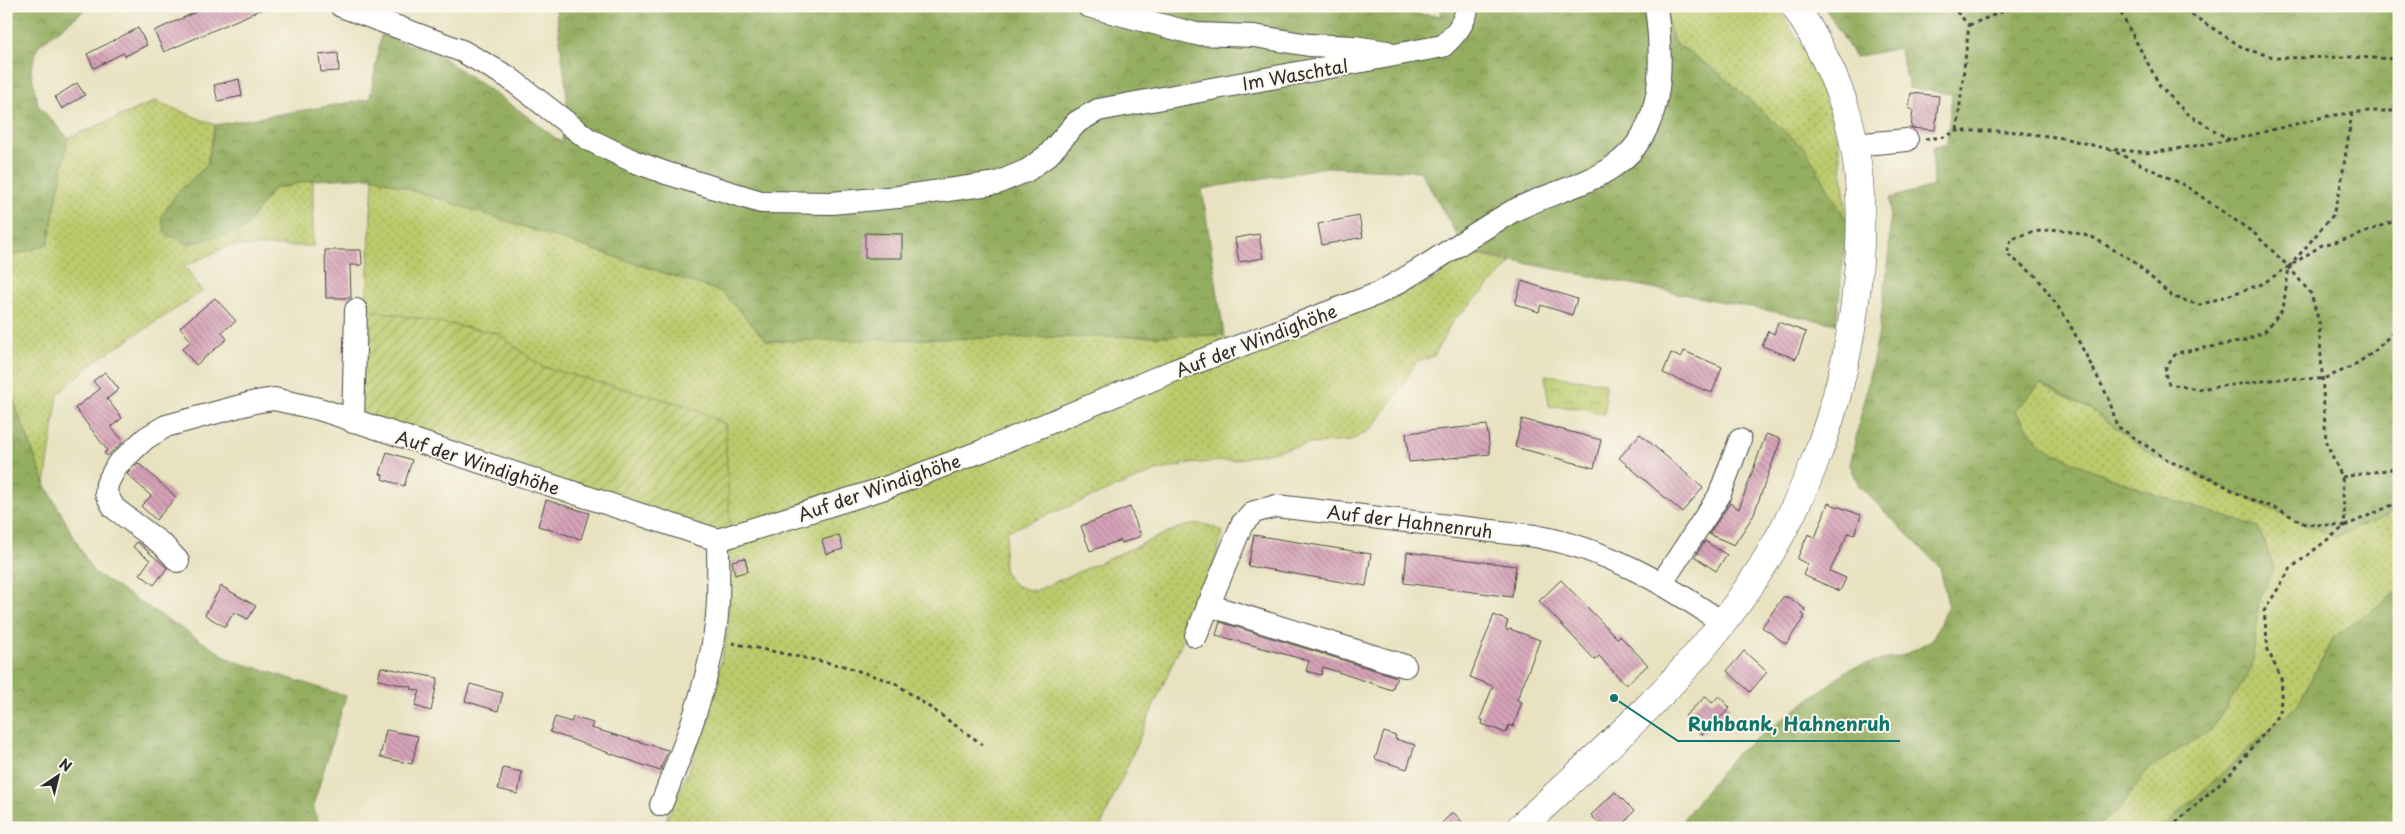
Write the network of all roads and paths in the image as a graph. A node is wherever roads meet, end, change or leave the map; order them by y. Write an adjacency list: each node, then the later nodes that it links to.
1 (341, 6): 11 (street, Im Waschtal)
2 (1088, 6): 11 (street)
3 (1468, 6): 11 (street, Im Waschtal)
4 (1656, 6): 31 (street, Auf der Windighöhe)
5 (1795, 6): 18 (main road)
6 (1951, 6): 10 (path)
7 (2017, 6): 10 (path)
8 (2117, 6): 17 (path)
9 (2178, 6): 12 (path)
10 (1969, 25): 15 (path)
11 (1406, 54)
12 (2399, 59)
13 (2399, 111): 14 (path)
14 (2352, 113): 17 (path); 21 (path)
15 (1957, 131): 16 (path); 19 (path)
16 (1907, 140): 18 (street)
17 (2231, 140): 19 (path)
18 (1853, 145): 35 (main road)
19 (2110, 149): 21 (path)
20 (2399, 219): 21 (path)
21 (2289, 266): 24 (path); 24 (path); 30 (path)
22 (356, 310): 25 (street)
23 (2399, 326): 24 (path)
24 (2323, 379): 28 (path)
25 (353, 422): 31 (street, Auf der Windighöhe); 32 (street, Auf der Windighöhe)
26 (1740, 440): 33 (street)
27 (2399, 468): 28 (path)
28 (2342, 477): 30 (path)
29 (2399, 502): 30 (path)
30 (2345, 526): 42 (path)
31 (718, 540): 37 (street)
32 (178, 561)
33 (1661, 584): 34 (street, Auf der Hahnenruh); 35 (street, Auf der Hahnenruh)
34 (1208, 605): 36 (street, Auf der Hahnenruh); 38 (street)
35 (1723, 623): 41 (main road)
36 (1196, 636)
37 (714, 639): 39 (path); 40 (street)
38 (1405, 666)
39 (982, 744)
40 (661, 805)
41 (1520, 828)
42 (2170, 828)

